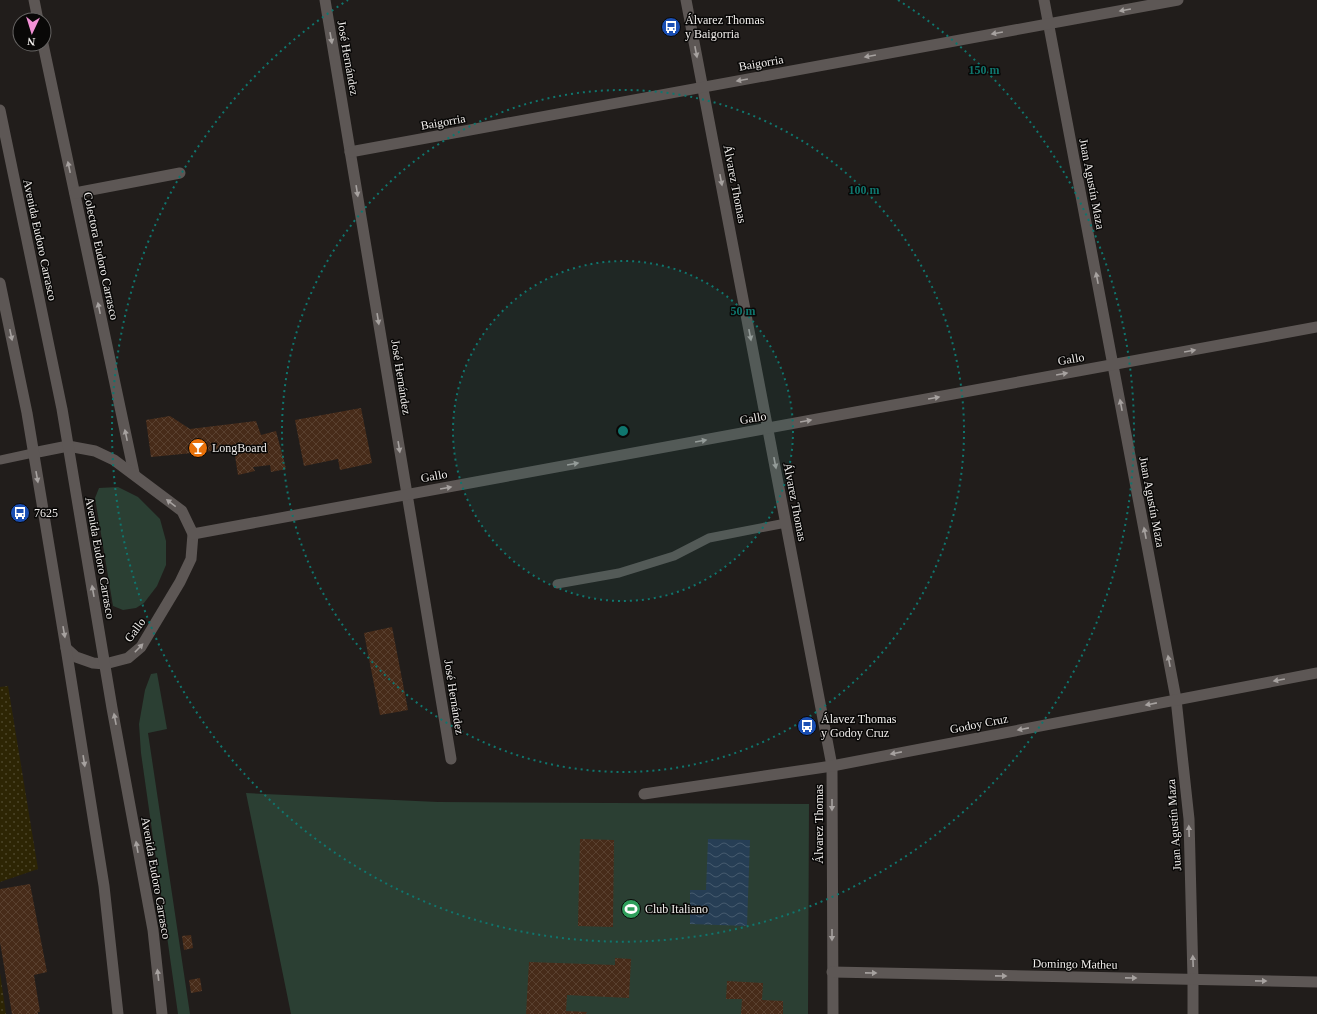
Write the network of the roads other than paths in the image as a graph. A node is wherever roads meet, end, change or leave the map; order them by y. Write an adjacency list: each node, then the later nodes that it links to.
1 (34, 0): 6 (street)
2 (325, 0): 11 (street, José Hernández, one-way to 11)
3 (686, 0): 9 (street, Álvarez Thomas, one-way to 9)
4 (1044, 0): 7 (street, Juan Agustín Maza)
5 (1178, 0): 7 (street, Baigorria, one-way to 7)
6 (36, 12)
7 (1048, 24): 9 (street, Baigorria, one-way to 9); 16 (street, Juan Agustín Maza, one-way to 7)
8 (46, 52): 13 (street, Colectora Eudoro Carrasco, one-way to 8)
9 (703, 87): 11 (street, Baigorria); 17 (street, Álvarez Thomas, one-way to 17)
10 (0, 110): 18 (street, Avenida Eudoro Carrasco)
11 (350, 152): 22 (street, José Hernández, one-way to 22)
12 (180, 173): 13 (street)
13 (75, 194): 21 (street, Colectora Eudoro Carrasco, one-way to 13)
14 (0, 283): 19 (street, one-way to 19)
15 (1317, 327): 16 (street, Gallo, one-way to 15)
16 (1113, 365): 17 (street, Gallo, one-way to 16); 29 (street, Juan Agustín Maza, one-way to 16)
17 (768, 428): 22 (street, Gallo, one-way to 17); 23 (street, Álvarez Thomas, one-way to 23)
18 (68, 446): 19 (street); 21 (street); 27 (street, Avenida Eudoro Carrasco, one-way to 18)
19 (33, 453): 20 (lane); 26 (street, one-way to 26)
20 (0, 460)
21 (134, 473): 24 (street, one-way to 21)
22 (407, 495): 24 (street, Gallo); 30 (street, José Hernández)
23 (786, 523): 25 (lane); 31 (street, Álvarez Thomas)
24 (193, 534): 27 (street, Gallo, one-way to 24)
25 (557, 584)
26 (66, 648): 27 (street, Gallo); 36 (street, one-way to 36)
27 (105, 664): 37 (street, Avenida Eudoro Carrasco, one-way to 27)
28 (1317, 673): 29 (street, Godoy Cruz, one-way to 29)
29 (1176, 699): 31 (street, Godoy Cruz, one-way to 31); 34 (street, Juan Agustín Maza, one-way to 29)
30 (451, 759)
31 (832, 766): 32 (street, Godoy Cruz); 33 (street, Álvarez Thomas, one-way to 33)
32 (644, 794)
33 (832, 972): 34 (street, Domingo Matheu, one-way to 34); 38 (street, Álvarez Thomas)
34 (1193, 979): 35 (street, Domingo Matheu, one-way to 35); 39 (street, Juan Agustín Maza)
35 (1317, 982)
36 (118, 1014)
37 (162, 1014)
38 (833, 1014)
39 (1192, 1014)

